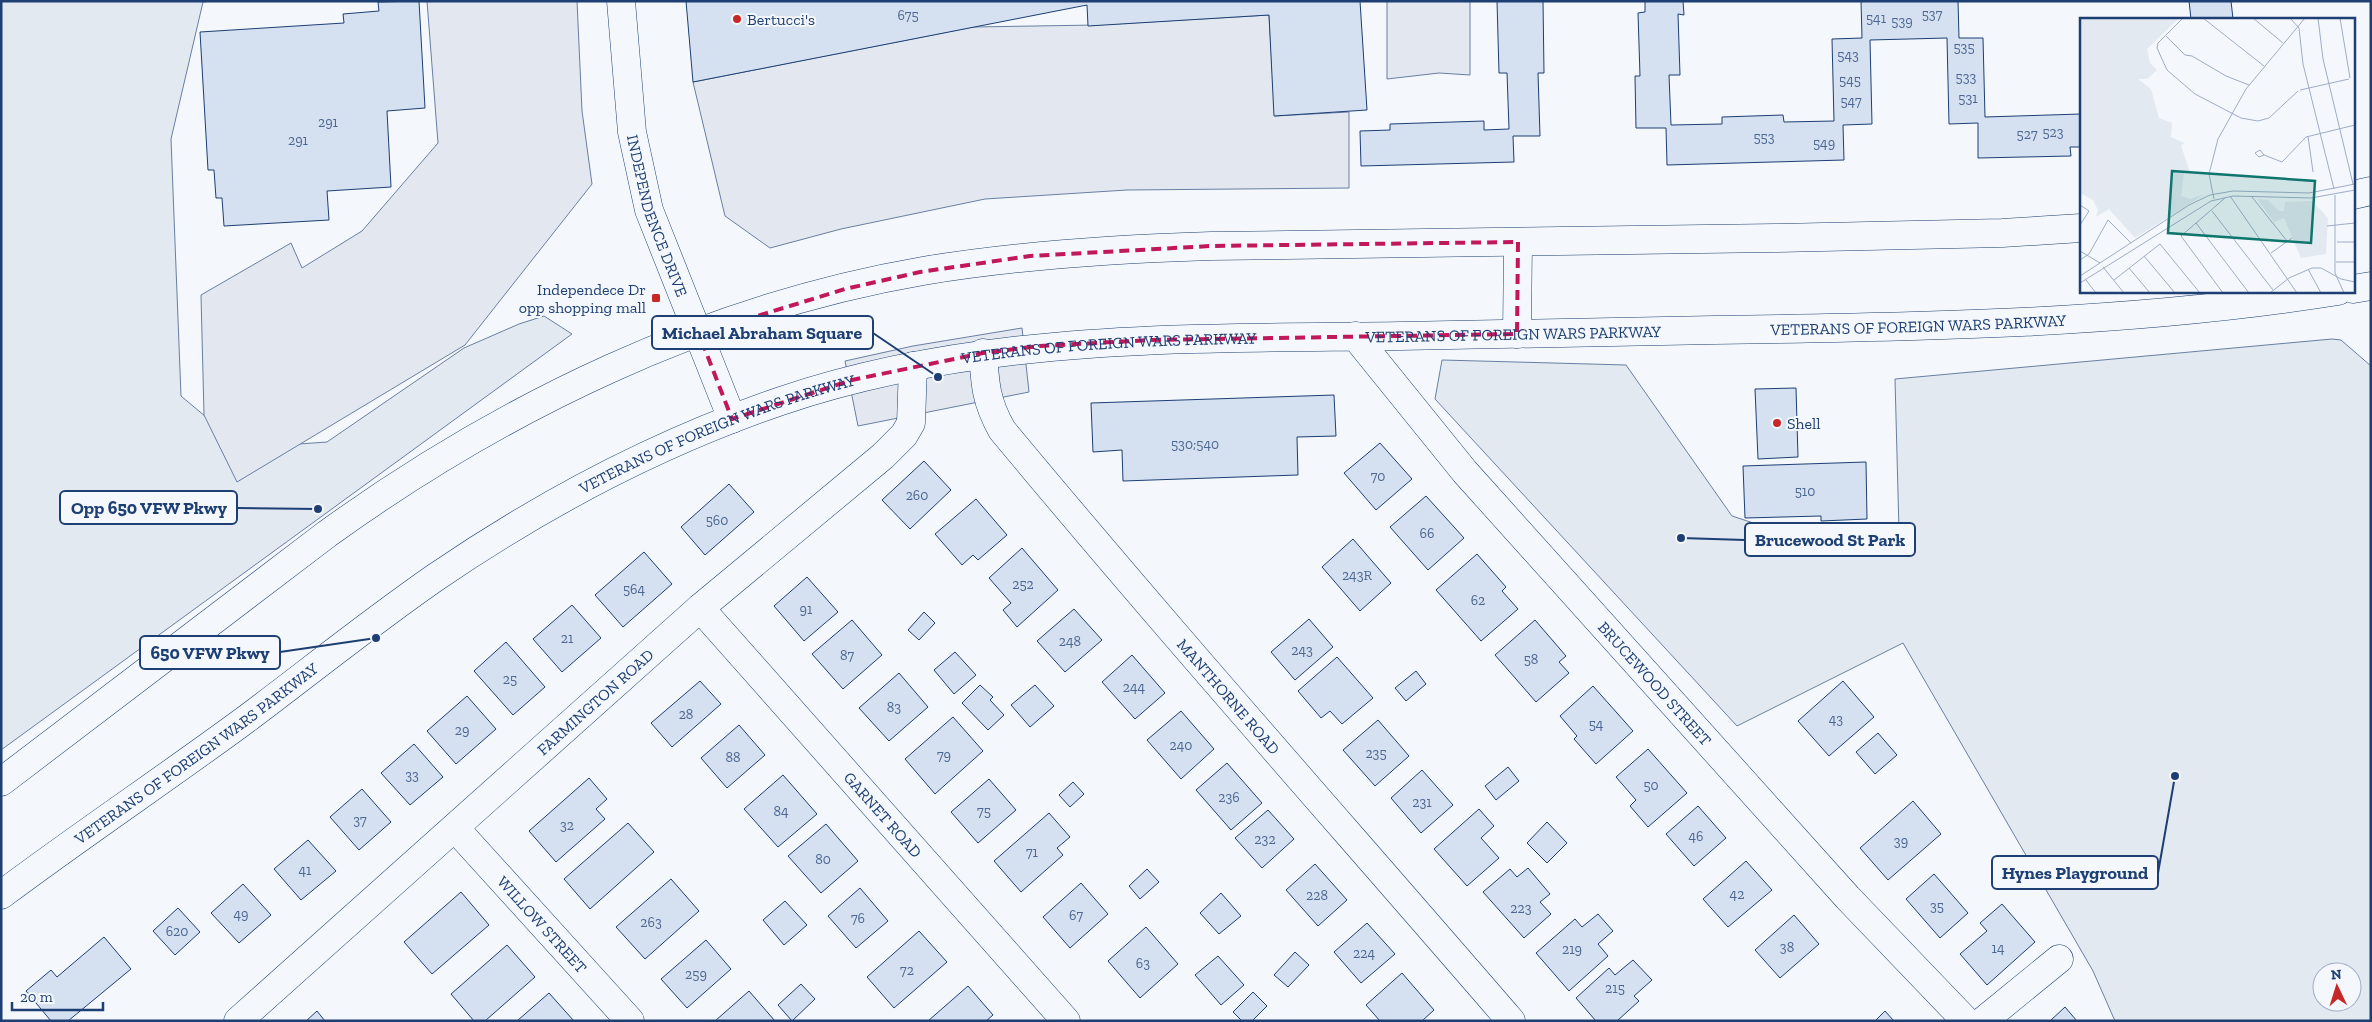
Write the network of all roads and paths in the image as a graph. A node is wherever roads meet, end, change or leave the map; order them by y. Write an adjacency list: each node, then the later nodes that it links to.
1 (621, 1): 9 (main road, INDEPENDENCE DRIVE)
2 (2371, 191): 3 (main road)
3 (2354, 194)
4 (2080, 228): 5 (main road)
5 (1518, 242): 9 (main road); 10 (main road)
6 (2371, 286): 7 (main road)
7 (2354, 289)
8 (2331, 292): 10 (main road, VETERANS OF FOREIGN WARS PARKWAY)
9 (699, 334): 14 (main road, INDEPENDENCE DRIVE); 16 (main road)
10 (1517, 334): 11 (main road, VETERANS OF FOREIGN WARS PARKWAY)
11 (1355, 336): 12 (main road, VETERANS OF FOREIGN WARS PARKWAY); 24 (main road, BRUCEWOOD STREET)
12 (984, 353): 13 (main road, VETERANS OF FOREIGN WARS PARKWAY); 23 (main road, MANTHORNE ROAD)
13 (913, 366): 14 (main road, VETERANS OF FOREIGN WARS PARKWAY); 15 (main road, FARMINGTON ROAD)
14 (732, 419): 18 (main road, VETERANS OF FOREIGN WARS PARKWAY)
15 (700, 608): 17 (main road, FARMINGTON ROAD); 22 (main road, GARNET ROAD)
16 (1, 782)
17 (454, 828): 20 (main road, FARMINGTON ROAD); 21 (main road, WILLOW STREET)
18 (1, 895)
19 (2059, 959): 25 (main road)
20 (238, 1021)
21 (630, 1021)
22 (1066, 1021)
23 (1510, 1021)
24 (1966, 1021)
25 (1983, 1021)

